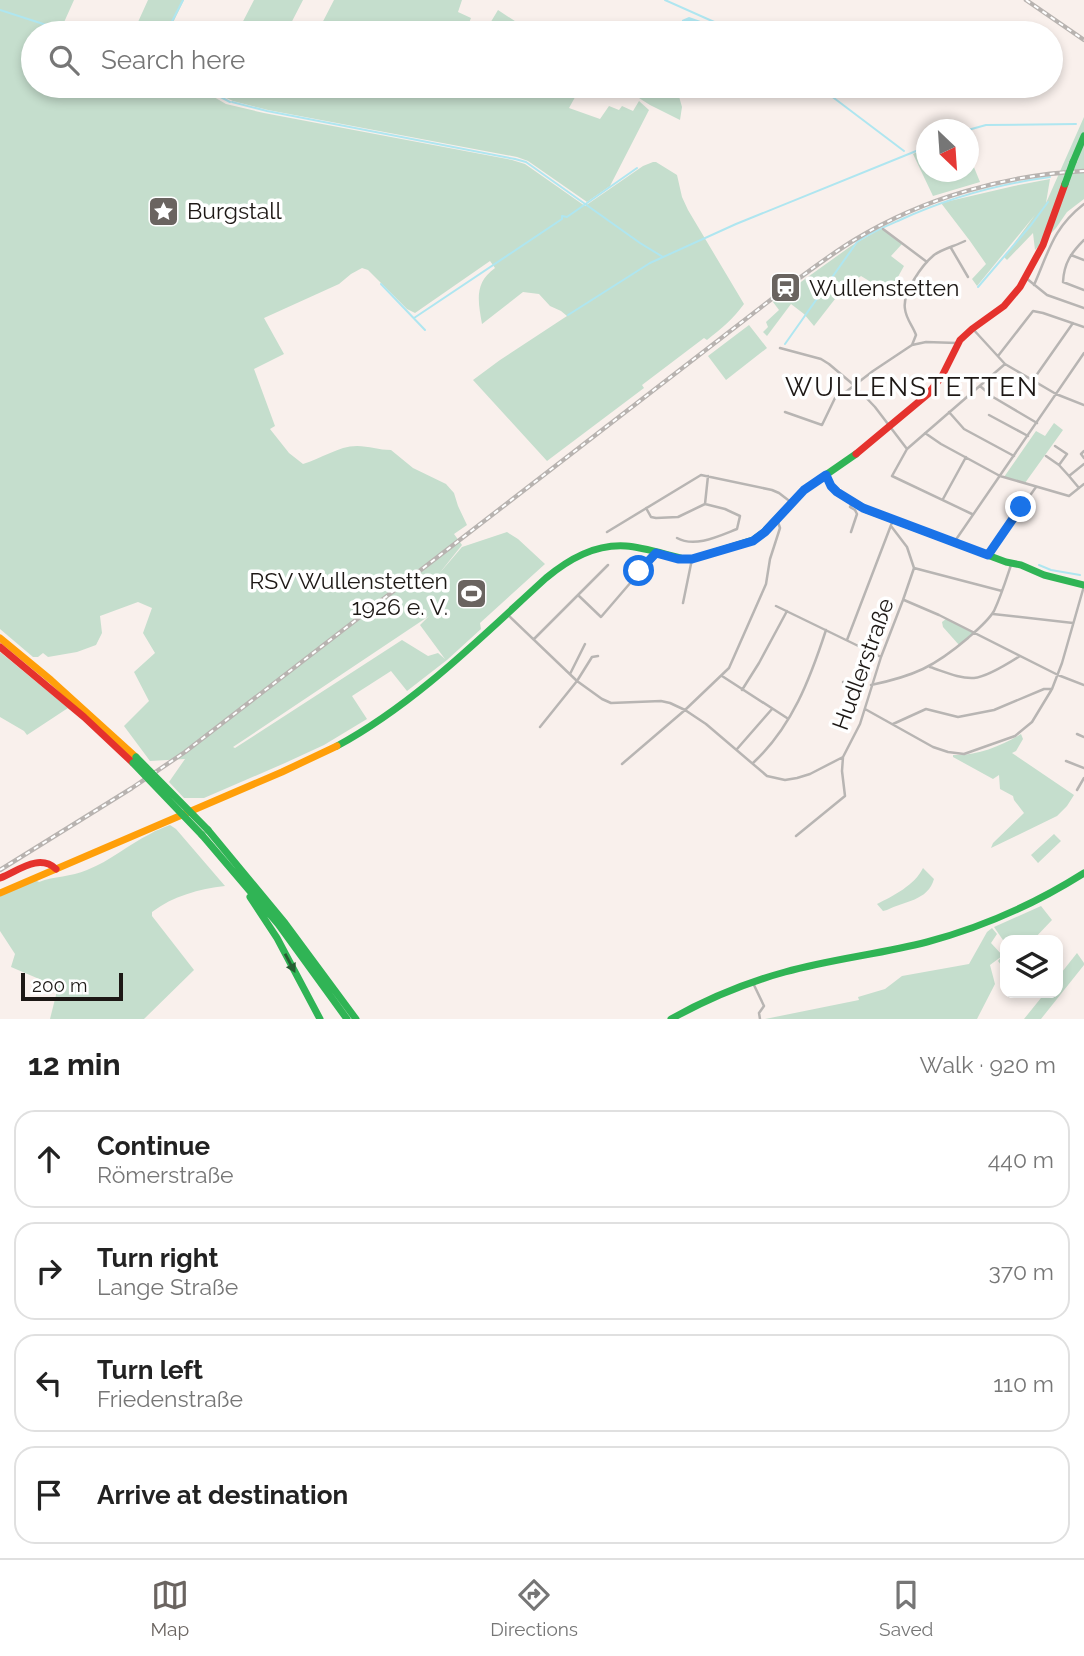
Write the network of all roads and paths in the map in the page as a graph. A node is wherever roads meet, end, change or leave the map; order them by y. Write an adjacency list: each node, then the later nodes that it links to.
1 (1084, 136): 11 (main road, bridge)
2 (1084, 204): 12 (street)
3 (883, 229): 9 (street)
4 (1084, 240): 7 (street)
5 (965, 241): 6 (street)
6 (951, 248): 9 (street); 10 (street)
7 (1070, 254): 8 (street); 13 (street)
8 (1084, 260)
9 (927, 262): 19 (street)
10 (968, 277)
11 (1026, 278): 12 (street); 17 (main road)
12 (1034, 285): 14 (street)
13 (1084, 290)
14 (1084, 308)
15 (1073, 323): 16 (street); 22 (street); 24 (street)
16 (1084, 327)
17 (972, 328): 18 (main road); 22 (street)
18 (957, 343): 19 (street); 33 (main road)
19 (912, 345): 25 (street)
20 (780, 348): 25 (street)
21 (1084, 353): 27 (street)
22 (998, 356): 23 (street)
23 (1005, 364): 24 (street); 26 (street)
24 (1032, 381): 27 (street)
25 (855, 386): 29 (street); 33 (street)
26 (980, 386): 30 (street); 32 (street)
27 (1056, 394): 28 (street); 32 (street)
28 (1084, 405)
29 (785, 412)
30 (949, 412): 34 (street); 39 (street)
31 (989, 415): 35 (street)
32 (1037, 423): 35 (street)
33 (890, 426): 37 (street); 45 (main road)
34 (925, 433): 37 (street); 41 (street)
35 (1028, 436): 39 (street)
36 (1055, 446): 44 (street)
37 (908, 449): 52 (street)
38 (1084, 451): 42 (street)
39 (1014, 456): 46 (street)
40 (1046, 456): 44 (street)
41 (966, 457): 46 (street); 52 (street)
42 (1084, 458)
43 (1084, 464): 48 (street)
44 (1059, 465): 48 (street)
45 (826, 475): 53 (main road); 54 (main road)
46 (1000, 475): 50 (street); 57 (street)
47 (708, 476): 54 (street); 55 (street); 56 (street)
48 (1069, 476): 51 (street)
49 (1084, 484): 51 (street)
50 (1036, 487): 51 (street); 65 (street)
51 (1079, 488)
52 (943, 499): 57 (street)
53 (853, 502): 59 (main road); 61 (street)
54 (792, 503): 58 (main road)
55 (705, 504): 56 (street); 62 (street)
56 (646, 508): 60 (street)
57 (972, 514): 63 (street)
58 (777, 519): 66 (main road); 94 (street)
59 (892, 523): 63 (main road); 69 (street); 84 (street)
60 (607, 532)
61 (851, 532)
62 (677, 538)
63 (953, 543): 65 (main road)
64 (656, 553): 66 (main road); 72 (street); 77 (main road)
65 (988, 555): 67 (main road)
66 (692, 559): 74 (street)
67 (1012, 564): 70 (main road); 71 (street)
68 (608, 565): 72 (street)
69 (914, 568): 71 (street); 73 (street, Hudlerstraße)
70 (1084, 585): 79 (street)
71 (1002, 591): 78 (street)
72 (578, 595): 83 (street)
73 (903, 600): 81 (street); 90 (street, Hudlerstraße)
74 (683, 603)
75 (776, 606): 76 (street)
76 (787, 611): 80 (street); 100 (street)
77 (508, 614): 83 (street); 121 (main road)
78 (992, 614): 79 (street); 81 (street)
79 (1073, 623): 93 (street)
80 (825, 630): 84 (street); 104 (street)
81 (974, 632): 89 (street); 91 (street)
82 (0, 638): 111 (main road)
83 (534, 639): 92 (street)
84 (847, 640): 87 (street)
85 (585, 644): 92 (street)
86 (0, 647): 111 (main road)
87 (872, 653): 90 (street); 96 (street)
88 (598, 656): 95 (street)
89 (1020, 656): 91 (street); 93 (street)
90 (881, 657): 97 (street, Hudlerstraße)
91 (930, 667): 97 (street)
92 (570, 674): 95 (street)
93 (1058, 675): 98 (street); 99 (street)
94 (722, 676): 100 (street); 103 (street)
95 (577, 681): 103 (street); 106 (street)
96 (843, 682)
97 (871, 685): 102 (street, Hudlerstraße)
98 (1084, 685)
99 (1052, 689): 105 (street); 105 (street)
100 (742, 690): 101 (street)
101 (772, 709): 104 (street); 109 (street)
102 (865, 709): 105 (street); 110 (street, Hudlerstraße)
103 (685, 710): 109 (street, Hudlerstraße); 114 (street)
104 (788, 719): 113 (street)
105 (893, 724)
106 (540, 727)
107 (1077, 734): 108 (street)
108 (1084, 737)
109 (737, 749): 113 (street, Hudlerstraße)
110 (843, 757): 113 (street, Hudlerstraße); 119 (street)
111 (134, 760): 118 (main road, bridge)
112 (1066, 761): 115 (street)
113 (752, 763)
114 (622, 764)
115 (1084, 768)
116 (1084, 778): 117 (street)
117 (1077, 790)
118 (205, 833): 120 (main road); 128 (main road)
119 (796, 836)
120 (223, 859): 126 (main road, one-way to 126); 127 (main road)
121 (57, 869): 123 (main road); 124 (main road)
122 (1084, 873): 125 (main road)
123 (0, 878)
124 (0, 894)
125 (753, 983): 129 (main road); 130 (street)
126 (320, 1019)
127 (347, 1019)
128 (356, 1019)
129 (671, 1019)
130 (760, 1019)

